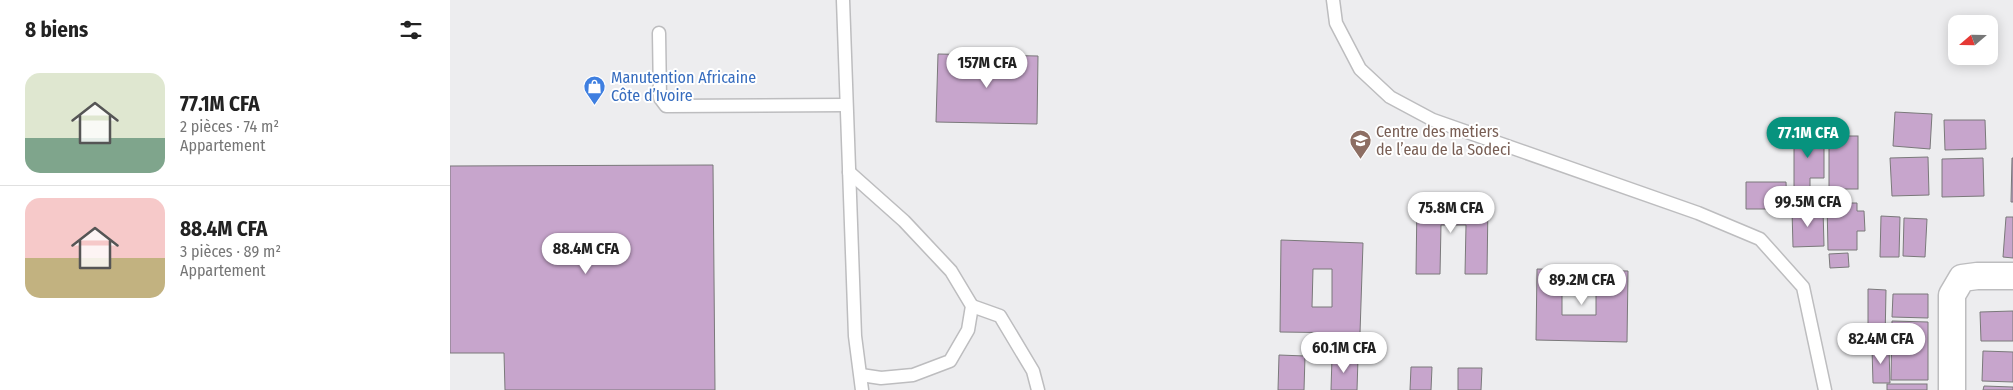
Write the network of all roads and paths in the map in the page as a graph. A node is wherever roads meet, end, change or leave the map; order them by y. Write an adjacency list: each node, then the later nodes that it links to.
1 (843, 0): 4 (lane)
2 (1333, 0): 11 (lane)
3 (659, 33): 4 (lane)
4 (846, 105): 5 (lane)
5 (849, 172): 7 (lane); 8 (lane)
6 (2013, 276): 12 (street)
7 (972, 306): 8 (lane); 10 (lane)
8 (860, 376): 9 (lane)
9 (862, 390)
10 (1038, 390)
11 (1825, 390)
12 (1952, 390)

